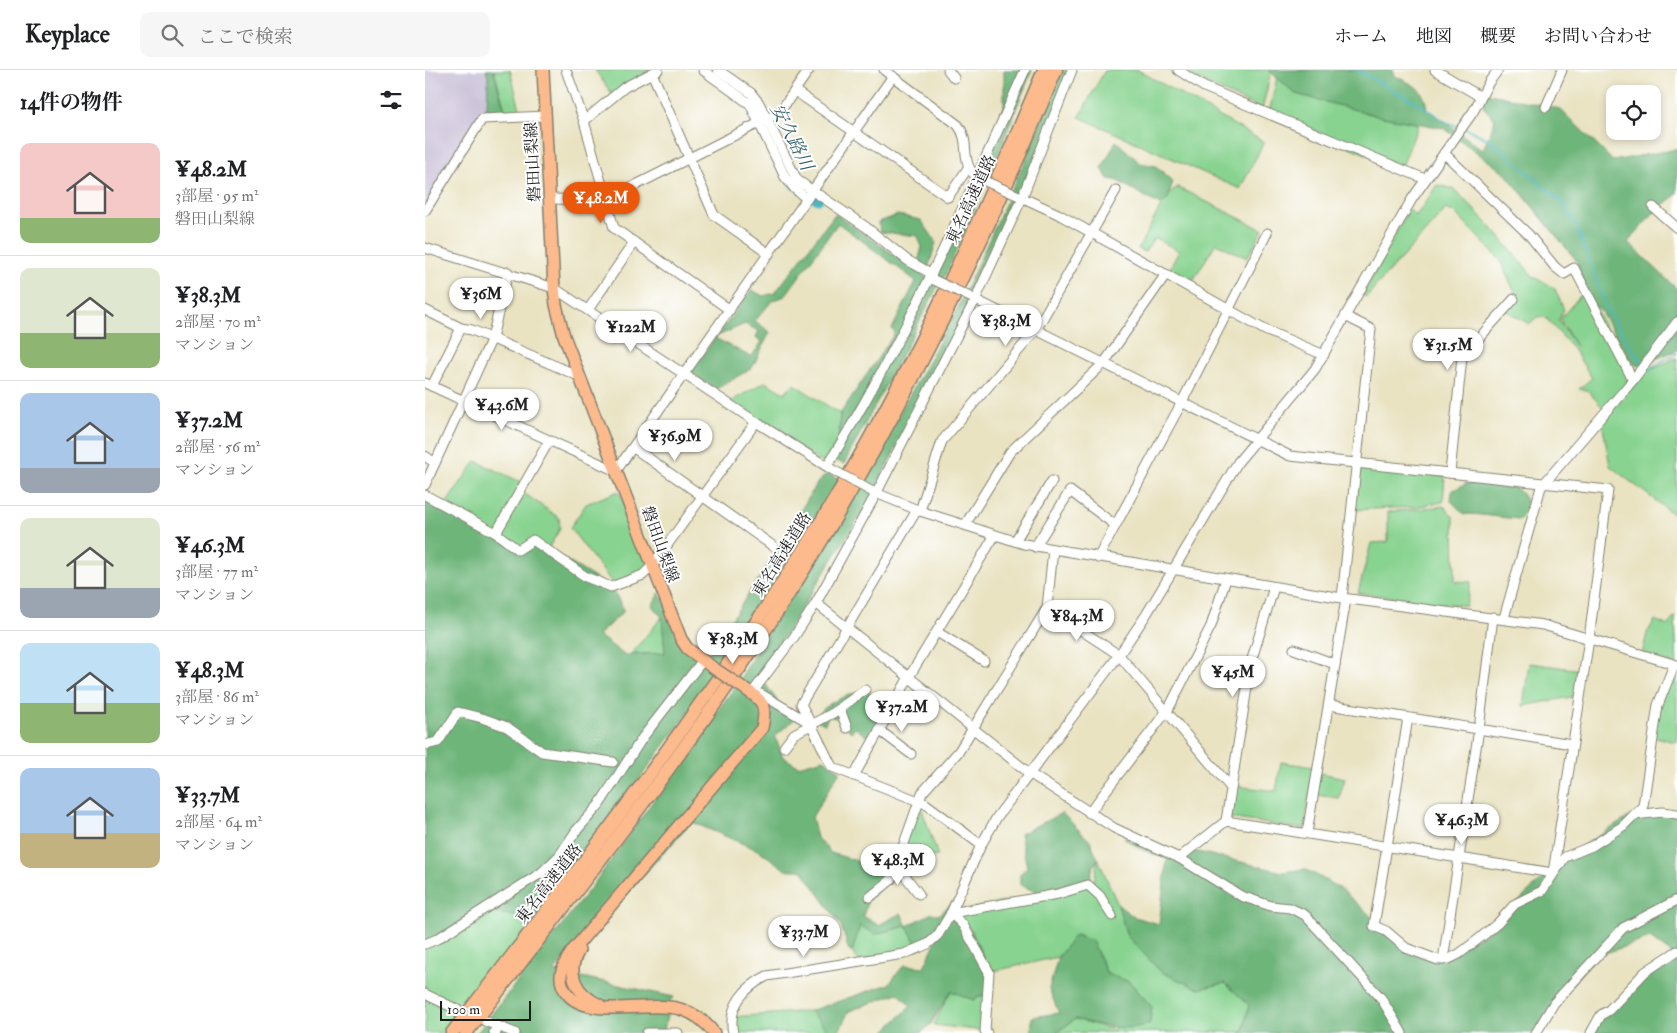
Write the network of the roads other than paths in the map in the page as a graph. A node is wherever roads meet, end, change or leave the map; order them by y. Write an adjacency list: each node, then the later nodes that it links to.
1 (543, 70): 22 (main road, 磐田山梨線)
2 (566, 70): 23 (street)
3 (703, 70): 24 (street)
4 (718, 70): 24 (street)
5 (809, 70): 19 (street)
6 (884, 70): 17 (street)
7 (948, 70): 18 (street)
8 (1025, 70): 29 (street)
9 (1044, 70): 154 (highway, 東名高速道路)
10 (1056, 70): 155 (highway, 東名高速道路)
11 (1072, 70): 33 (street)
12 (1178, 70): 30 (street)
13 (1435, 70): 20 (street)
14 (1499, 70): 20 (street)
15 (1563, 70): 21 (street)
16 (655, 72): 23 (street); 27 (street)
17 (893, 76): 25 (street); 28 (street)
18 (954, 78)
19 (795, 91): 24 (street); 25 (street)
20 (1481, 97): 26 (street)
21 (1546, 107)
22 (546, 116): 34 (main road, 磐田山梨線); 37 (street)
23 (584, 121): 35 (street)
24 (764, 121): 27 (street); 32 (street)
25 (854, 132): 28 (street); 32 (street)
26 (1444, 153): 30 (street); 63 (street)
27 (689, 158): 35 (street); 43 (street)
28 (968, 168): 29 (street)
29 (978, 178): 33 (street, bridge); 46 (street)
30 (1425, 179): 54 (street)
31 (1116, 190): 39 (street)
32 (810, 195): 43 (street); 46 (street)
33 (1020, 197): 39 (street); 48 (street)
34 (550, 199): 35 (street); 47 (main road, 磐田山梨線)
35 (606, 200): 41 (street)
36 (1653, 207): 38 (street)
37 (425, 211)
38 (1677, 228)
39 (1092, 232): 45 (street); 57 (street)
40 (1267, 234): 50 (street)
41 (634, 242): 52 (street); 53 (street)
42 (425, 248): 44 (street)
43 (769, 254): 53 (street)
44 (508, 272): 47 (street); 58 (street)
45 (1166, 274): 50 (street); 60 (street)
46 (932, 277): 48 (street, bridge); 74 (street)
47 (554, 288): 52 (street); 62 (main road, 磐田山梨線)
48 (973, 299): 57 (street); 80 (street)
49 (1514, 299): 76 (street)
50 (1228, 309): 59 (street); 66 (street)
51 (425, 310): 56 (street)
52 (588, 310): 61 (street)
53 (731, 310): 61 (street)
54 (1347, 317): 59 (street); 72 (street)
55 (1677, 322): 63 (street)
56 (461, 328): 58 (street); 64 (street)
57 (1036, 330): 60 (street); 83 (street)
58 (492, 338): 62 (street); 65 (street)
59 (1324, 355): 68 (street)
60 (1105, 363): 66 (street); 84 (street)
61 (685, 374): 67 (street); 70 (street)
62 (581, 377): 75 (main road, 磐田山梨線)
63 (1633, 380): 78 (street)
64 (429, 384): 65 (street)
65 (464, 401): 69 (street); 73 (street)
66 (1182, 402): 68 (street); 85 (street)
67 (756, 422): 74 (street); 82 (street)
68 (1256, 439): 72 (street); 94 (street)
69 (549, 440): 75 (street); 86 (street)
70 (634, 448): 75 (street); 82 (street)
71 (425, 456): 73 (street)
72 (1357, 463): 76 (street); 97 (street)
73 (435, 464): 79 (street)
74 (829, 467): 80 (street, bridge)
75 (616, 471): 93 (main road, 磐田山梨線)
76 (1451, 473): 78 (street)
77 (1051, 481): 88 (street)
78 (1544, 483): 101 (street); 104 (street)
79 (425, 485)
80 (874, 493): 83 (street); 98 (street)
81 (425, 495): 86 (street)
82 (703, 496): 89 (street); 93 (street)
83 (918, 511): 84 (street); 102 (street)
84 (965, 525): 87 (street)
85 (1115, 525): 90 (street); 92 (street)
86 (496, 533): 93 (street)
87 (995, 535): 88 (street); 103 (street)
88 (1015, 541): 90 (street)
89 (773, 546)
90 (1035, 546): 91 (street)
91 (1053, 550): 92 (street); 99 (street)
92 (1098, 558): 94 (street)
93 (652, 566): 108 (main road, 磐田山梨線)
94 (1172, 570): 95 (street); 106 (street)
95 (1226, 579): 96 (street); 116 (street)
96 (1274, 587): 97 (street); 130 (street)
97 (1344, 599): 100 (street); 109 (street)
98 (816, 603): 102 (street); 113 (street)
99 (1047, 608): 106 (street); 120 (street)
100 (1493, 617): 101 (street); 121 (street)
101 (1504, 618): 104 (street)
102 (846, 627): 111 (street); 118 (street)
103 (937, 632): 107 (street); 111 (street)
104 (1589, 639): 110 (street); 124 (street)
105 (1294, 649): 109 (street)
106 (1119, 655): 116 (street); 128 (street)
107 (985, 661)
108 (707, 664): 113 (main road, 磐田山梨線, bridge); 148 (street)
109 (1335, 664): 114 (street)
110 (1676, 665): 134 (street)
111 (909, 677): 120 (street); 122 (street)
112 (865, 690): 115 (street)
113 (754, 695): 118 (street); 159 (main road)
114 (1329, 705): 117 (street); 136 (street)
115 (840, 708): 118 (street); 119 (street)
116 (1167, 712): 130 (street); 132 (street)
117 (1408, 718): 121 (street); 138 (street)
118 (810, 724): 125 (street); 129 (street)
119 (847, 728)
120 (973, 728): 128 (street); 131 (street)
121 (1479, 729): 124 (street); 139 (street)
122 (879, 730): 126 (street); 129 (street)
123 (425, 744): 127 (street)
124 (1573, 744): 142 (street)
125 (784, 747)
126 (911, 754)
127 (613, 762)
128 (1029, 773): 132 (street); 137 (street)
129 (854, 776): 131 (street)
130 (1231, 788): 135 (street)
131 (919, 801): 137 (street); 141 (street)
132 (1089, 813): 140 (street)
133 (1677, 814): 134 (street)
134 (1634, 815): 142 (street)
135 (1226, 821): 136 (street); 140 (street)
136 (1307, 833): 138 (street)
137 (981, 845): 146 (street)
138 (1387, 845): 139 (street); 150 (street)
139 (1459, 857): 142 (street); 150 (street)
140 (1179, 858): 162 (street)
141 (896, 864): 143 (street); 144 (street)
142 (1553, 874): 150 (street)
143 (919, 894)
144 (870, 897)
145 (1677, 900): 163 (street)
146 (951, 913): 147 (street); 160 (street); 161 (street)
147 (1112, 916)
148 (425, 945)
149 (1677, 951): 164 (street)
150 (1443, 960)
151 (425, 994): 152 (street)
152 (458, 1010)
153 (485, 1021): 156 (street)
154 (452, 1033)
155 (465, 1033)
156 (515, 1033)
157 (647, 1033): 158 (street)
158 (678, 1033)
159 (714, 1033)
160 (733, 1033)
161 (987, 1033)
162 (1402, 1033)
163 (1536, 1033)
164 (1591, 1033)

